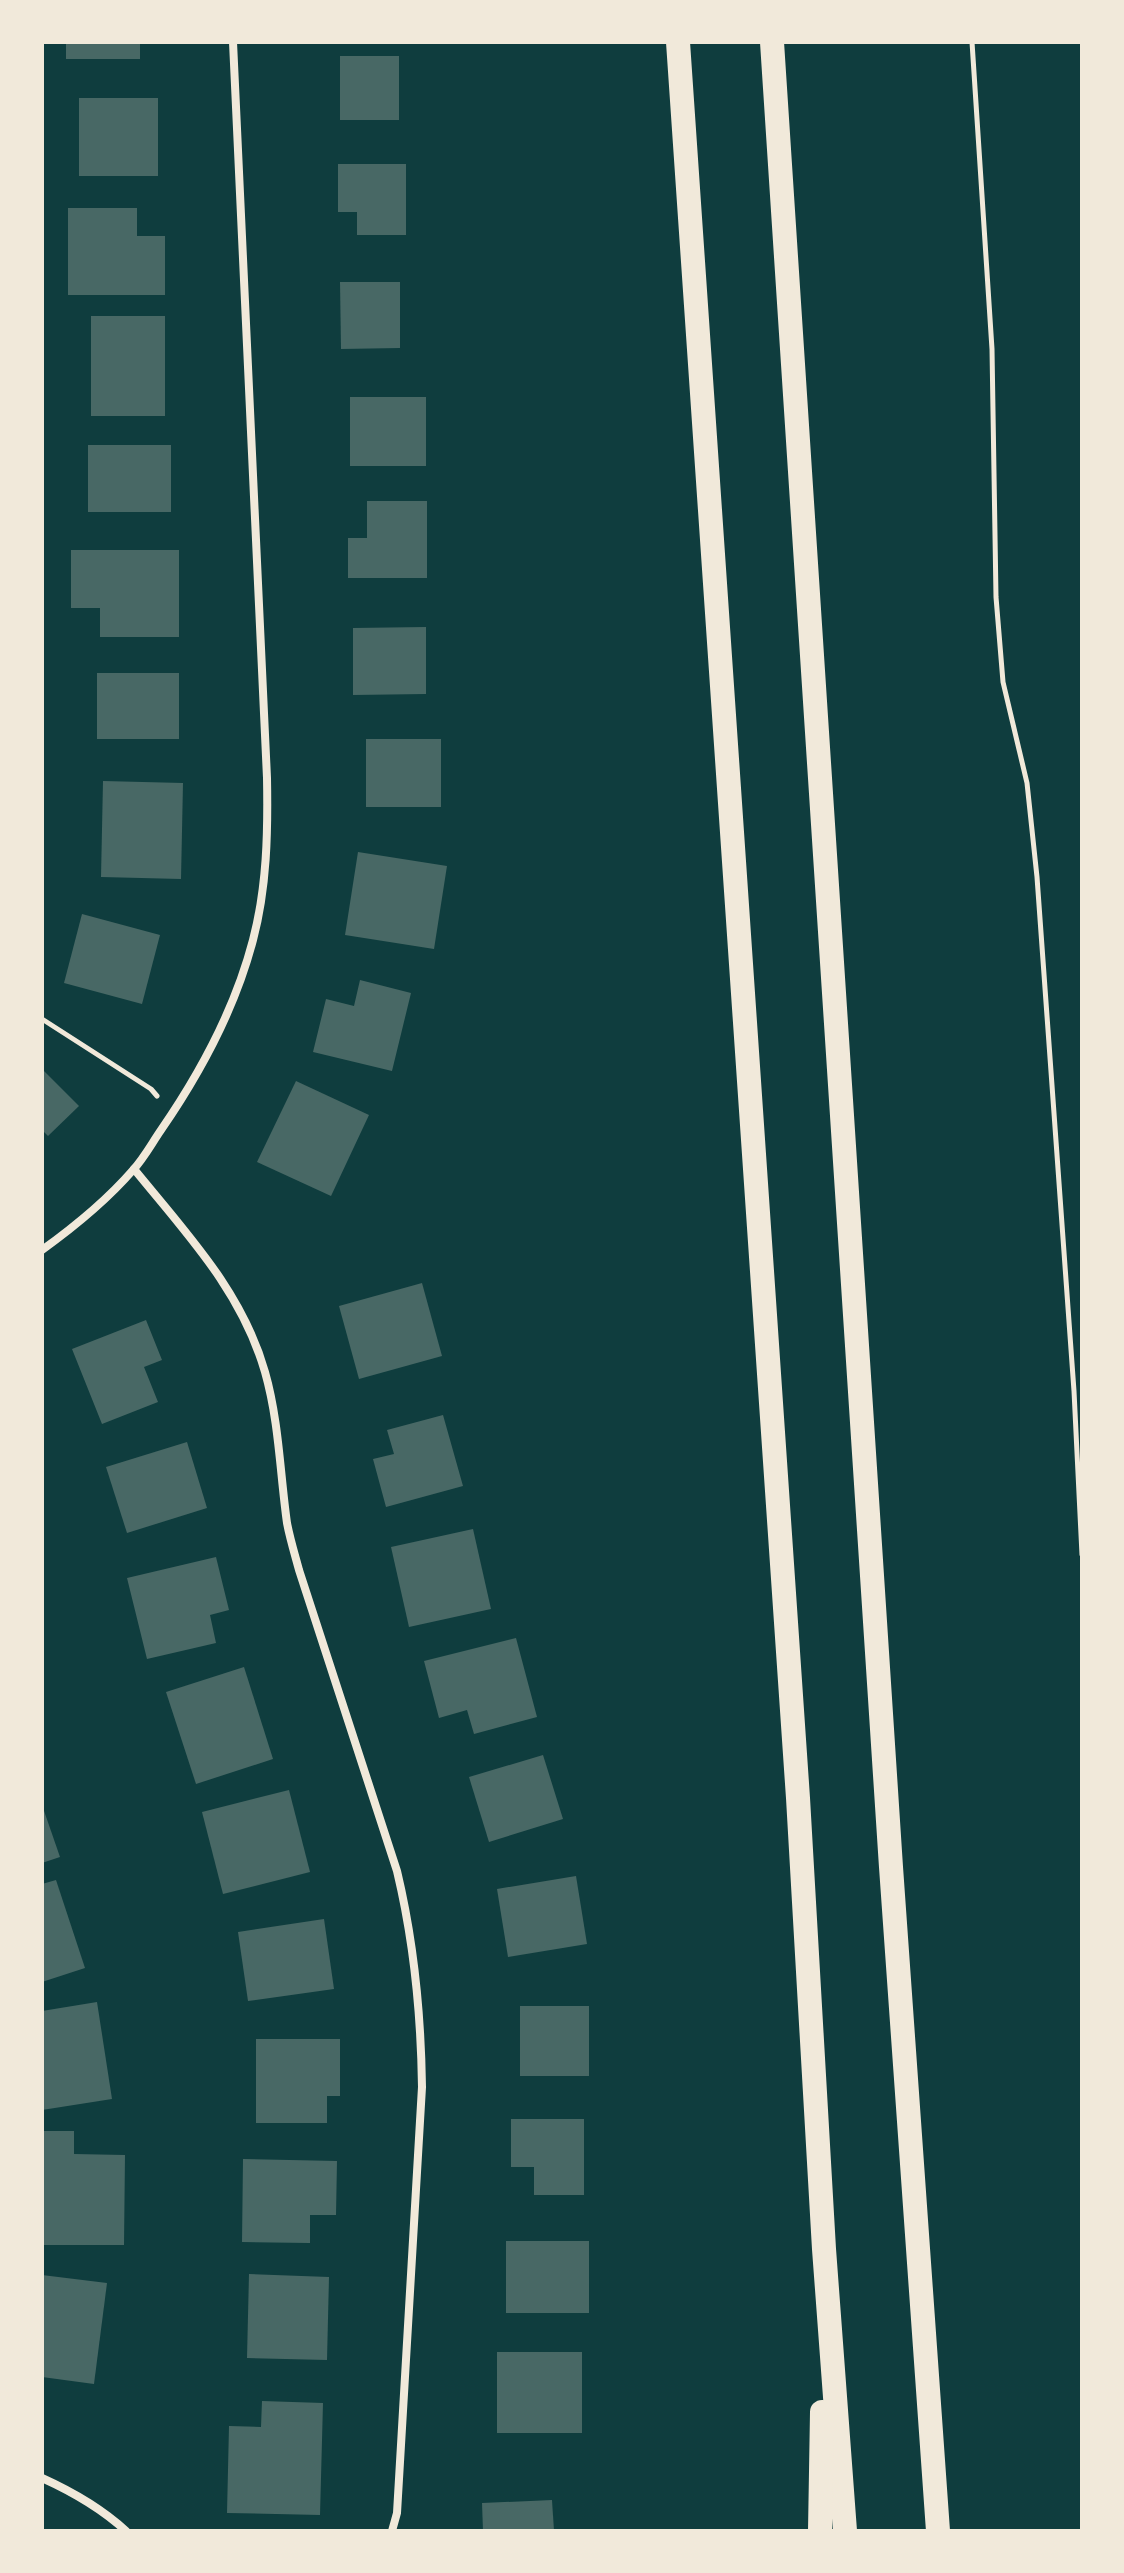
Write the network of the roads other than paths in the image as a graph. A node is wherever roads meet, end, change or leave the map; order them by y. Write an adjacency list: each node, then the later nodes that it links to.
1 (233, 42): 4 (street)
2 (678, 42): 6 (highway)
3 (772, 42): 7 (highway)
4 (134, 1169): 5 (street); 10 (street)
5 (42, 1250)
6 (824, 2249): 11 (highway); 12 (highway)
7 (922, 2298): 13 (highway); 14 (highway)
8 (42, 2478): 9 (street)
9 (126, 2531)
10 (392, 2531)
11 (820, 2531)
12 (845, 2531)
13 (938, 2531)
14 (948, 2531)

